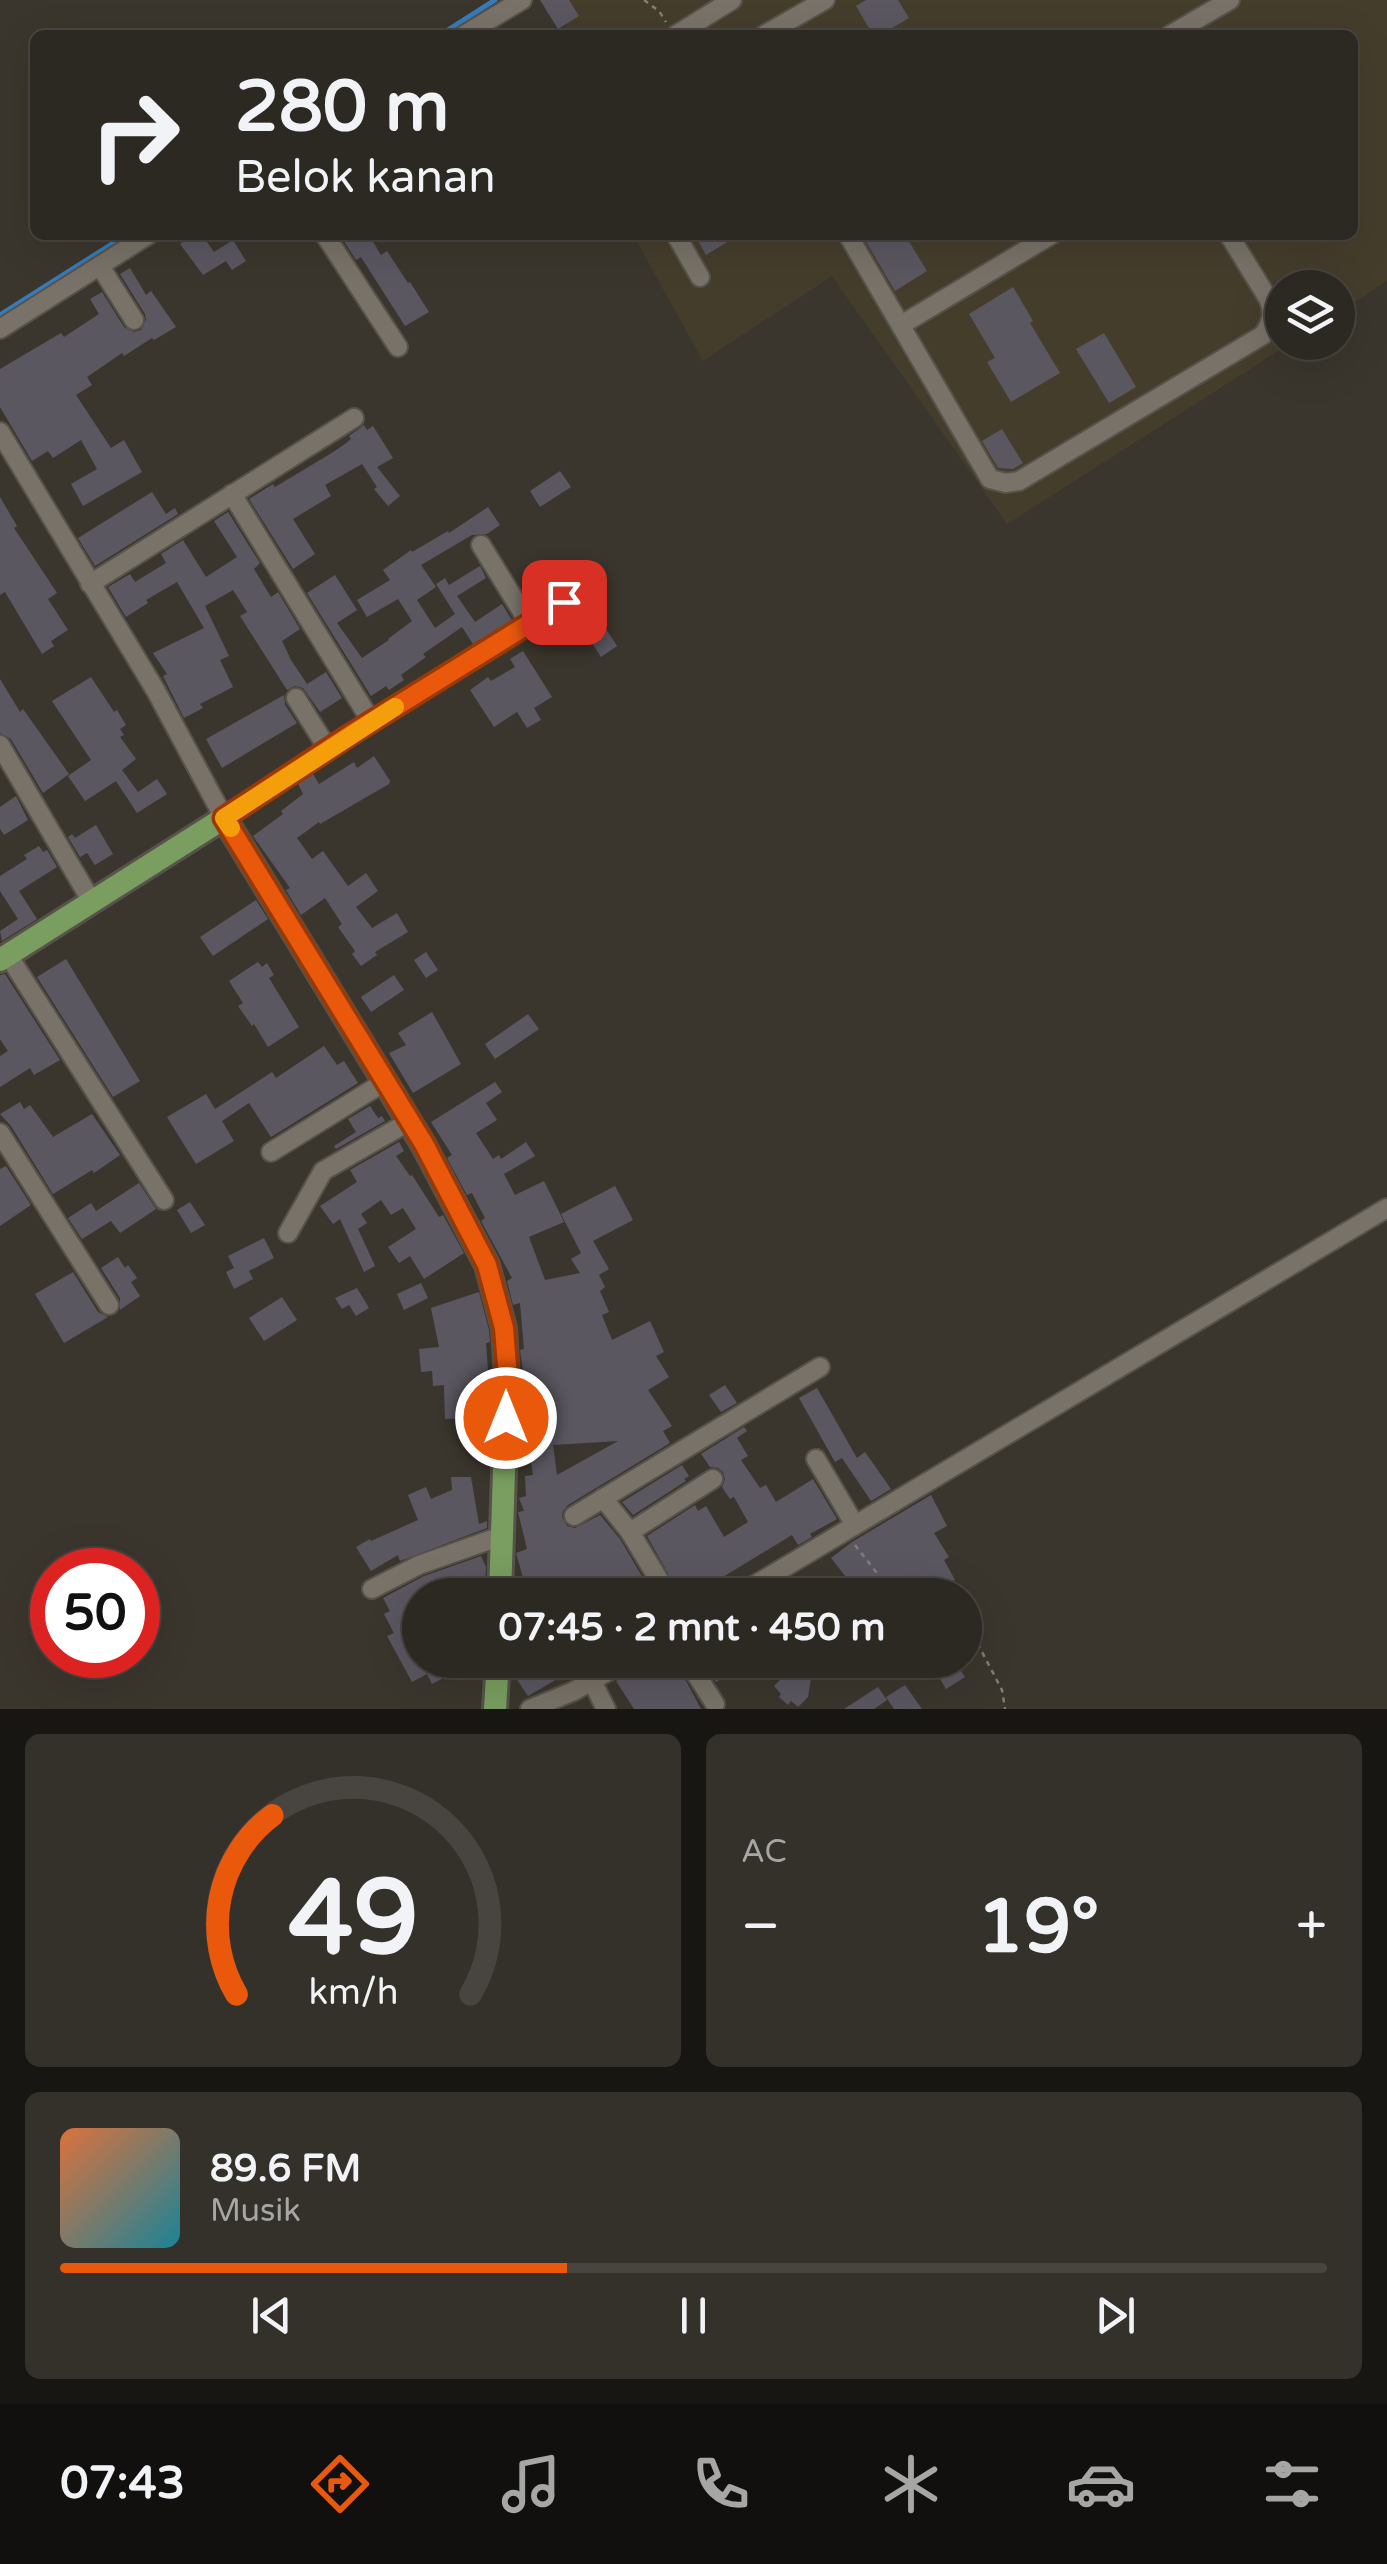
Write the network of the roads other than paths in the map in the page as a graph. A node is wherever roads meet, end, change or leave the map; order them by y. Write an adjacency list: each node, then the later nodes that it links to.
1 (522, 0): 6 (street)
2 (732, 0): 5 (street)
3 (825, 0): 7 (street)
4 (1230, 0): 8 (street)
5 (670, 27)
6 (472, 30)
7 (773, 30)
8 (1179, 30)
9 (140, 240): 15 (street)
10 (328, 240): 20 (street)
11 (679, 240): 16 (street)
12 (851, 240): 18 (street)
13 (1043, 240): 18 (street)
14 (1232, 240): 18 (street)
15 (100, 266): 17 (street); 19 (street)
16 (700, 278)
17 (134, 320)
18 (901, 325)
19 (0, 329)
20 (398, 347)
21 (354, 418): 23 (street)
22 (0, 432): 25 (street)
23 (232, 494): 25 (street); 29 (street)
24 (481, 545): 27 (street)
25 (90, 584): 32 (street)
26 (564, 602): 27 (street)
27 (529, 623): 29 (street)
28 (296, 698): 31 (street)
29 (371, 721): 31 (street)
30 (0, 745): 33 (street)
31 (328, 748): 32 (street)
32 (224, 818): 33 (main road); 35 (main road)
33 (92, 902): 34 (main road)
34 (4, 958): 39 (street)
35 (386, 1081): 36 (main road); 38 (street)
36 (410, 1121): 41 (street); 50 (main road)
37 (0, 1133): 42 (street)
38 (272, 1152)
39 (164, 1200)
40 (1387, 1208): 48 (street)
41 (288, 1233)
42 (109, 1305)
43 (820, 1367): 46 (street)
44 (816, 1459): 48 (street)
45 (714, 1479): 49 (street)
46 (603, 1498): 47 (street); 49 (street)
47 (574, 1516)
48 (850, 1528): 53 (street)
49 (630, 1532): 52 (street)
50 (504, 1534): 51 (main road); 54 (street)
51 (501, 1578)
52 (658, 1578)
53 (766, 1578)
54 (372, 1589)
55 (497, 1678): 60 (main road)
56 (597, 1678): 58 (street)
57 (699, 1678): 59 (street)
58 (592, 1681): 61 (street); 62 (street)
59 (716, 1704)
60 (496, 1709)
61 (530, 1709)
62 (606, 1709)

